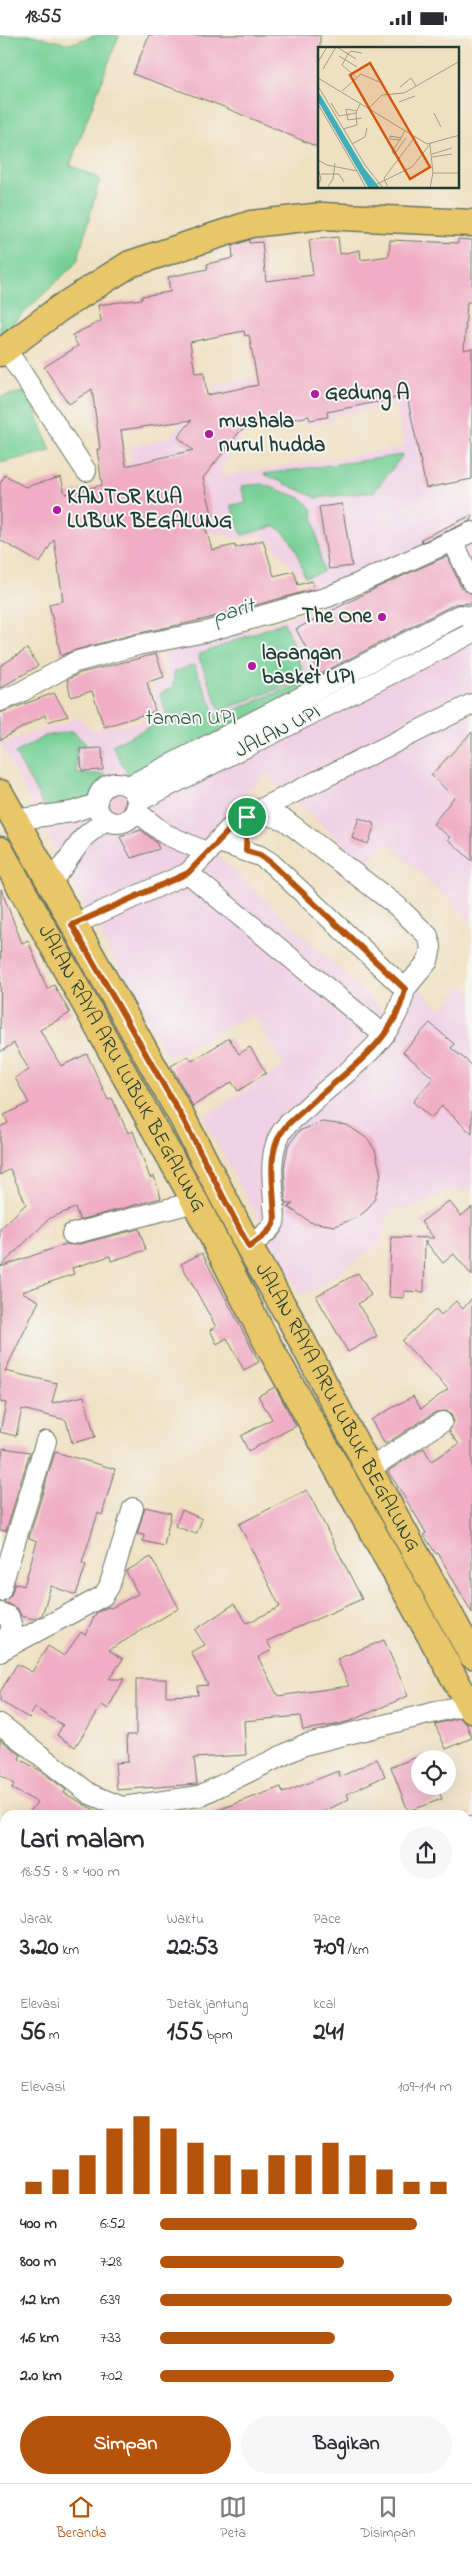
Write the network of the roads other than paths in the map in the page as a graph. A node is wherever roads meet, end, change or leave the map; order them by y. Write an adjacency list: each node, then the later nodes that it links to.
1 (472, 223): 2 (main road)
2 (3, 351): 3 (street)
3 (86, 471)
4 (472, 532): 5 (street)
5 (455, 545): 6 (street); 9 (street)
6 (472, 582)
7 (472, 617): 12 (street, JALAN UPI)
8 (472, 633): 12 (street, JALAN UPI)
9 (0, 701)
10 (472, 704): 14 (street)
11 (0, 793): 15 (main road, JALAN RAYA ARU LUBUK BEGALUNG)
12 (134, 800): 13 (street, JALAN UPI); 13 (street, JALAN UPI); 16 (street)
13 (100, 812): 15 (street, JALAN UPI); 20 (street, JALAN UPI)
14 (247, 817): 16 (street); 18 (street); 22 (street)
15 (14, 820): 20 (main road, JALAN RAYA ARU LUBUK BEGALUNG)
16 (214, 848): 18 (street); 19 (street)
17 (0, 850): 24 (main road, JALAN RAYA ARU LUBUK BEGALUNG)
18 (246, 851): 22 (street)
19 (188, 873): 21 (street); 23 (street)
20 (51, 883): 21 (main road, JALAN RAYA ARU LUBUK BEGALUNG)
21 (72, 925): 26 (main road, JALAN RAYA ARU LUBUK BEGALUNG)
22 (405, 989): 23 (street)
23 (384, 1035): 26 (street)
24 (195, 1201): 25 (street); 28 (main road, JALAN RAYA ARU LUBUK BEGALUNG)
25 (72, 1234)
26 (249, 1247): 27 (main road, JALAN RAYA ARU LUBUK BEGALUNG)
27 (291, 1320): 28 (main road); 31 (main road, JALAN RAYA ARU LUBUK BEGALUNG)
28 (264, 1337): 37 (main road, JALAN RAYA ARU LUBUK BEGALUNG)
29 (442, 1422): 31 (street)
30 (46, 1441): 33 (street)
31 (369, 1469): 36 (main road, JALAN RAYA ARU LUBUK BEGALUNG)
32 (133, 1509): 35 (street)
33 (0, 1591)
34 (0, 1613): 35 (street)
35 (0, 1651)
36 (472, 1655)
37 (470, 1707): 38 (street)
38 (0, 1725)

